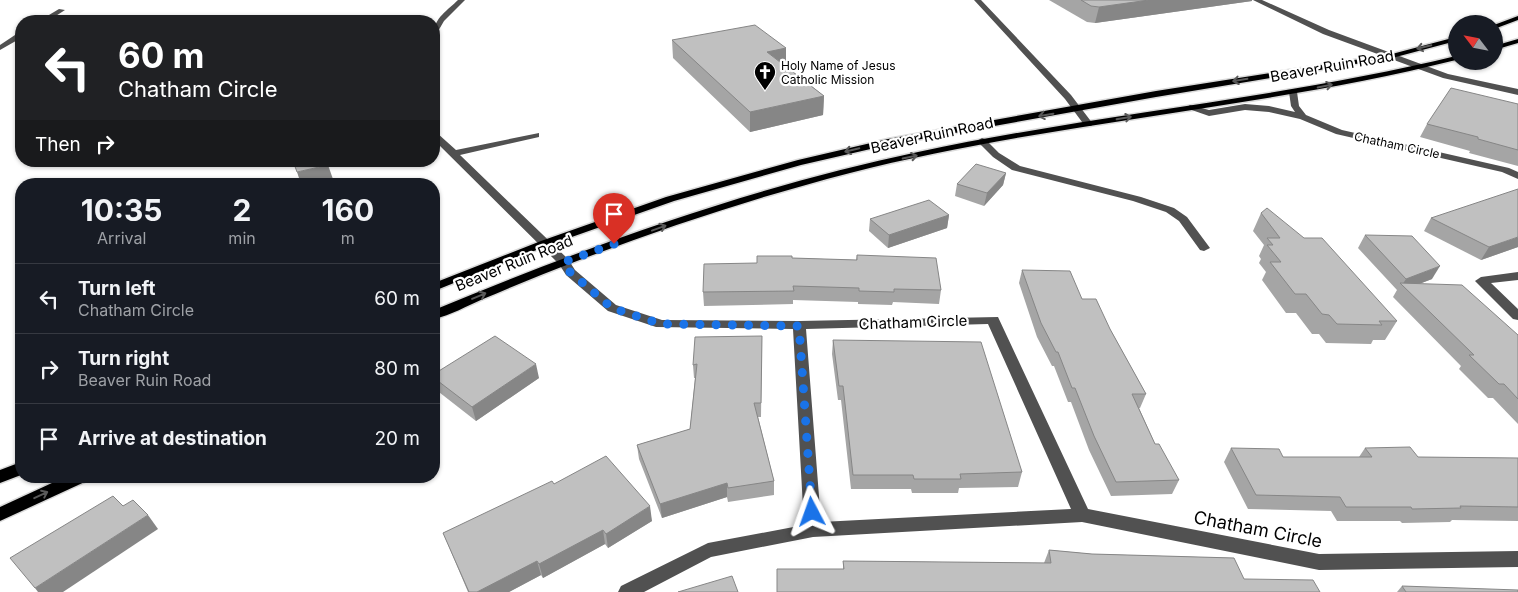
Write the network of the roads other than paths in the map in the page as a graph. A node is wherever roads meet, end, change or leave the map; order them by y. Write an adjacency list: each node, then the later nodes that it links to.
1 (462, 0): 7 (street)
2 (977, 0): 20 (street)
3 (1256, 0): 14 (street)
4 (61, 10): 5 (street)
5 (53, 15)
6 (1518, 18): 8 (main road)
7 (440, 22)
8 (1503, 24)
9 (15, 39): 13 (street)
10 (1518, 40): 12 (main road)
11 (1448, 41): 14 (main road, Beaver Ruin Road, one-way to 14)
12 (1503, 45)
13 (0, 48)
14 (1392, 56): 16 (street); 20 (main road, Beaver Ruin Road, one-way to 20)
15 (1448, 60): 16 (main road, Beaver Ruin Road)
16 (1422, 67): 17 (main road, Beaver Ruin Road, one-way to 16); 18 (street)
17 (1293, 92): 19 (main road, Beaver Ruin Road); 21 (street)
18 (1518, 92)
19 (1190, 108): 21 (street, Chatham Circle); 22 (main road, Beaver Ruin Road, one-way to 19)
20 (1078, 109): 22 (street); 28 (main road, Beaver Ruin Road, one-way to 28)
21 (1303, 117): 27 (street, Chatham Circle)
22 (1088, 124): 25 (main road, Beaver Ruin Road)
23 (536, 135): 26 (street)
24 (440, 142): 26 (street, Chatham Circle)
25 (982, 142): 29 (street); 30 (main road, Beaver Ruin Road, one-way to 25)
26 (453, 154): 28 (street, Chatham Circle)
27 (1518, 176)
28 (545, 243): 30 (street, Chatham Circle); 32 (main road, Beaver Ruin Road)
29 (1204, 248)
30 (564, 262): 33 (main road, Beaver Ruin Road, one-way to 30); 35 (street, Chatham Circle)
31 (1518, 276): 34 (street)
32 (440, 285)
33 (440, 313)
34 (1518, 316)
35 (799, 326): 40 (street, Chatham Circle); 41 (street)
36 (15, 471): 37 (main road)
37 (0, 477)
38 (68, 483): 39 (main road, one-way to 38)
39 (0, 514)
40 (1082, 515): 41 (street, Chatham Circle); 42 (street, Chatham Circle)
41 (813, 530): 43 (street, Chatham Circle)
42 (1518, 559)
43 (627, 592)

